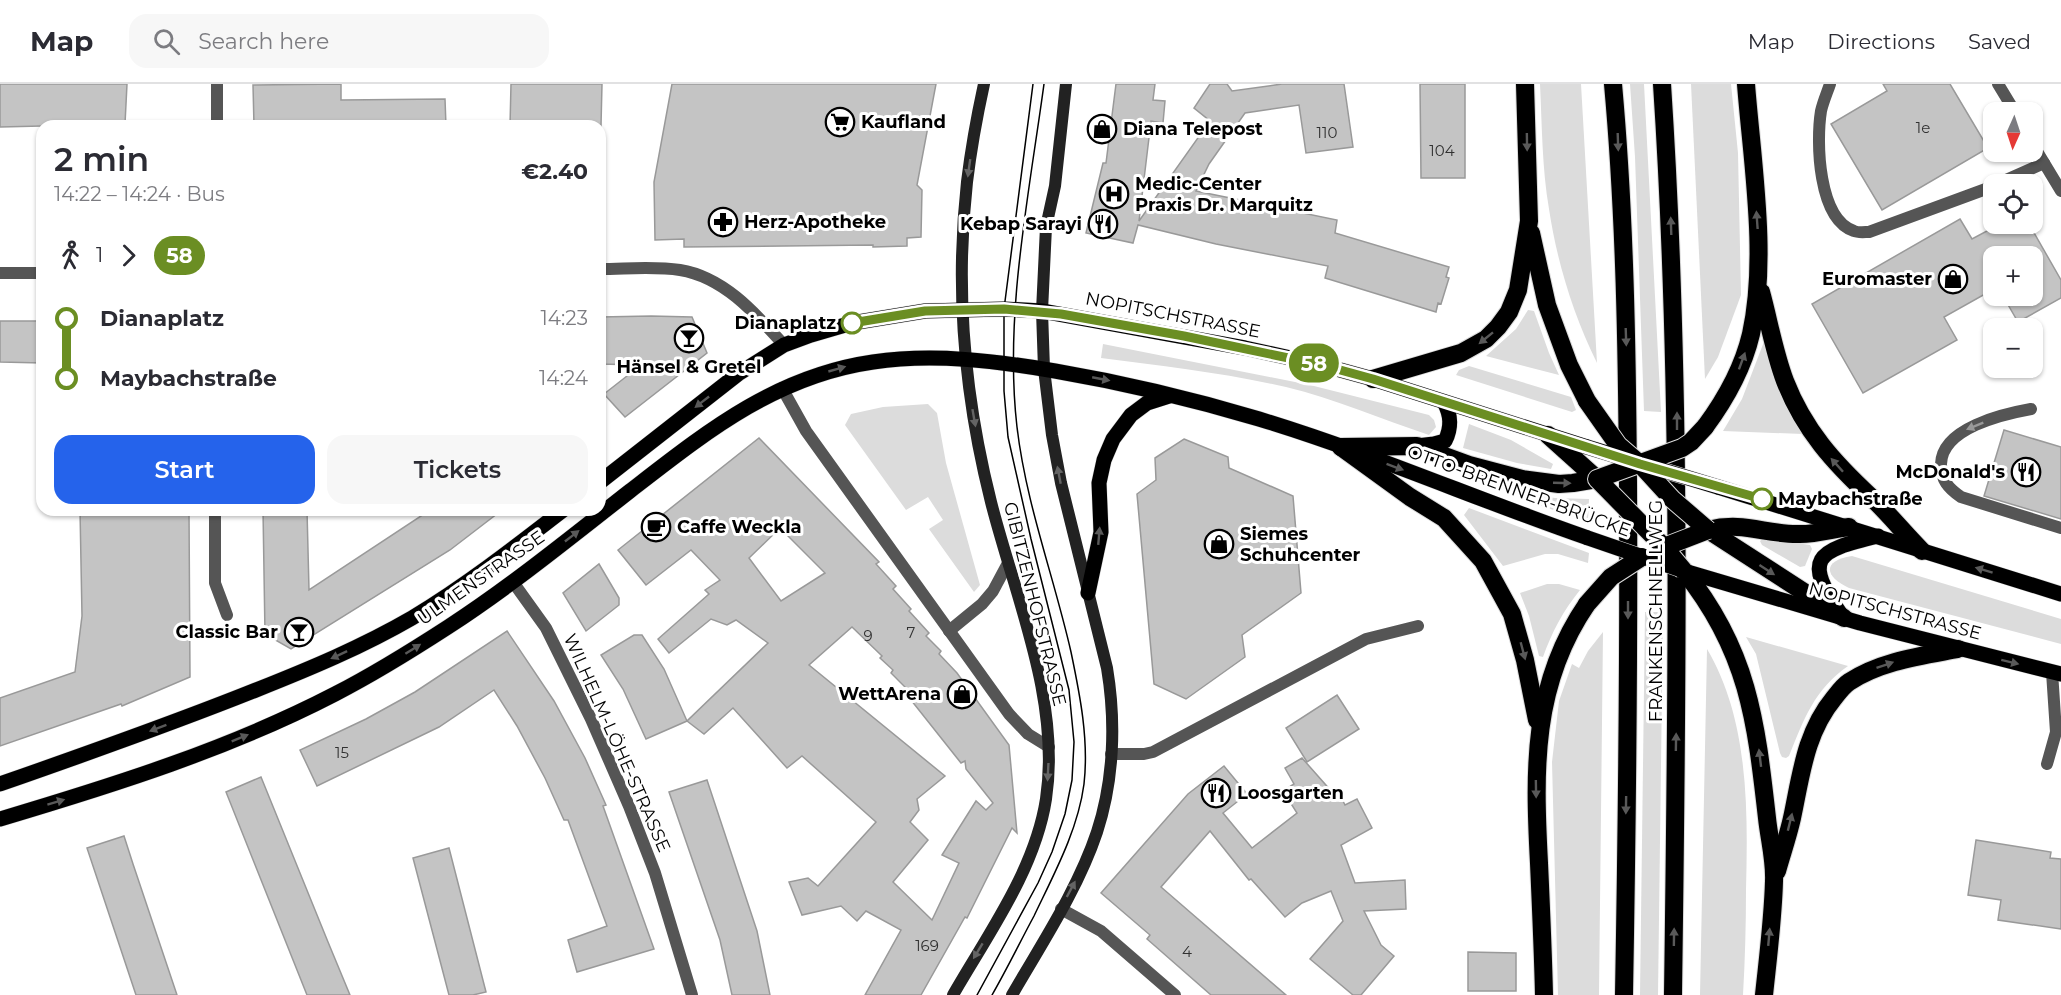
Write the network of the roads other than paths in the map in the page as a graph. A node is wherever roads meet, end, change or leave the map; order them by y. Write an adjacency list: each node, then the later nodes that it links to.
1 (217, 84): 11 (street)
2 (984, 84): 21 (main road, GIBITZENHOFSTRASSE, one-way to 21)
3 (1066, 84): 22 (main road)
4 (1525, 84): 16 (highway, one-way to 16)
5 (1613, 84): 73 (highway, FRANKENSCHNELLWEG, one-way to 73)
6 (1662, 84): 74 (highway, FRANKENSCHNELLWEG, one-way to 6)
7 (1746, 84): 20 (highway, one-way to 7)
8 (1830, 84): 14 (street)
9 (1998, 84): 10 (street)
10 (2009, 102)
11 (217, 120)
12 (2044, 163): 13 (street); 15 (street)
13 (2020, 174)
14 (1983, 189)
15 (2061, 191)
16 (1529, 221): 26 (highway, one-way to 26); 34 (highway, bridge)
17 (606, 269): 23 (street)
18 (0, 273): 19 (street)
19 (36, 273)
20 (1758, 278): 34 (highway, one-way to 20, bridge); 46 (highway, one-way to 20)
21 (964, 310): 22 (main road, NOPITSCHSTRASSE); 23 (main road); 24 (main road, GIBITZENHOFSTRASSE)
22 (1042, 311): 25 (main road); 26 (main road, NOPITSCHSTRASSE)
23 (784, 345): 36 (main road, one-way to 36)
24 (967, 360): 25 (main road); 27 (main road, ULMENSTRASSE, one-way to 24); 48 (main road, GIBITZENHOFSTRASSE, one-way to 48)
25 (1044, 369): 28 (main road, one-way to 28); 52 (main road, one-way to 25)
26 (1373, 379): 29 (main road)
27 (782, 388): 37 (main road, ULMENSTRASSE, one-way to 27); 57 (street)
28 (1172, 395): 33 (main road); 52 (main road, one-way to 28)
29 (1444, 402): 31 (main road); 32 (main road)
30 (2031, 409): 42 (street, one-way to 42)
31 (1548, 435): 34 (main road, bridge); 35 (highway)
32 (1417, 446): 33 (highway); 35 (highway, one-way to 35)
33 (1341, 447): 47 (main road, OTTO-BRENNER-BRÜCKE, one-way to 47, bridge); 60 (highway, one-way to 60)
34 (1640, 464): 35 (highway, bridge); 41 (main road, bridge); 43 (highway, bridge)
35 (1591, 476): 45 (highway, bridge)
36 (606, 477)
37 (606, 510)
38 (215, 516): 54 (street)
39 (555, 516): 64 (main road, ULMENSTRASSE, one-way to 64)
40 (598, 516): 50 (main road, ULMENSTRASSE, one-way to 40)
41 (1849, 527): 43 (highway); 44 (main road)
42 (2061, 528)
43 (1715, 531): 45 (highway, bridge); 55 (highway, one-way to 55)
44 (1878, 536): 46 (main road); 55 (main road)
45 (1664, 547): 47 (highway); 49 (highway, bridge)
46 (1922, 551): 53 (main road, one-way to 46)
47 (1642, 557): 49 (main road, OTTO-BRENNER-BRÜCKE, bridge); 60 (highway, bridge)
48 (1008, 563): 57 (street); 61 (main road, GIBITZENHOFSTRASSE)
49 (1684, 571): 51 (main road, OTTO-BRENNER-BRÜCKE); 66 (highway, one-way to 49)
50 (513, 582): 65 (main road, ULMENSTRASSE, one-way to 50); 68 (street, WILHELM-LÖHE-STRASSE)
51 (1719, 582): 55 (main road, NOPITSCHSTRASSE)
52 (1088, 593): 62 (main road)
53 (2061, 594)
54 (227, 615)
55 (1844, 618): 58 (main road, NOPITSCHSTRASSE)
56 (1418, 626): 62 (street)
57 (949, 631): 61 (street)
58 (1958, 649): 59 (main road, NOPITSCHSTRASSE, one-way to 59); 66 (highway, one-way to 58)
59 (2057, 673): 63 (street)
60 (1539, 731): 72 (highway, one-way to 72)
61 (1049, 747): 69 (main road, GIBITZENHOFSTRASSE, one-way to 69)
62 (1111, 754): 67 (main road, one-way to 62)
63 (2047, 764)
64 (0, 784)
65 (0, 819)
66 (1774, 878): 75 (highway, one-way to 66)
67 (1061, 909): 70 (main road); 71 (street)
68 (692, 995)
69 (953, 995)
70 (1012, 995)
71 (1175, 995)
72 (1545, 995)
73 (1624, 995)
74 (1673, 995)
75 (1764, 995)

